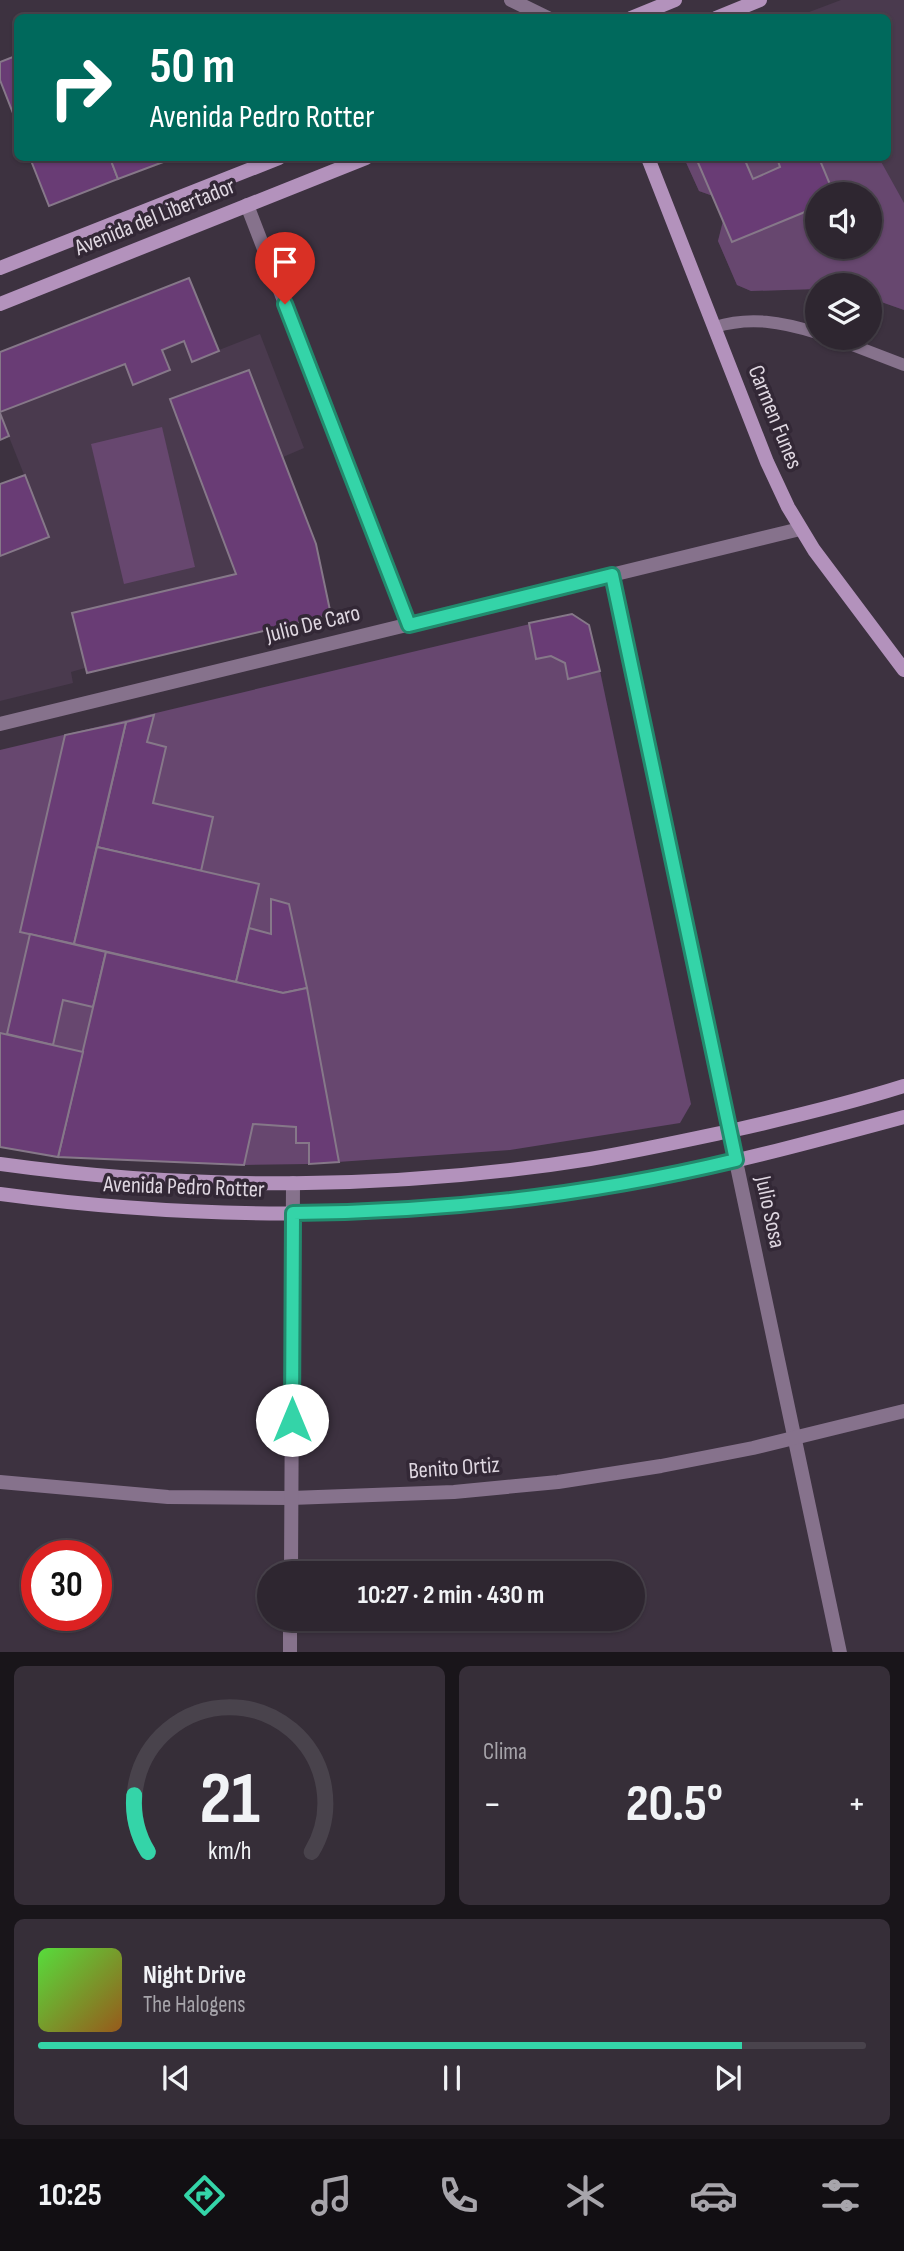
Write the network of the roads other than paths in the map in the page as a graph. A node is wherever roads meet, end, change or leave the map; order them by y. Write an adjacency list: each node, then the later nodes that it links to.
1 (511, 0): 4 (street)
2 (675, 0): 5 (main road)
3 (760, 0): 6 (main road)
4 (540, 14)
5 (641, 14)
6 (726, 14)
7 (271, 161): 11 (main road, Avenida del Libertador)
8 (358, 161): 10 (main road, Avenida del Libertador)
9 (649, 161): 13 (main road, Carmen Funes)
10 (247, 205): 12 (main road, Avenida del Libertador); 19 (street)
11 (0, 268)
12 (0, 304)
13 (715, 327): 14 (lane); 17 (main road, Carmen Funes)
14 (805, 330)
15 (865, 350): 16 (lane)
16 (904, 365)
17 (800, 529): 18 (street, Julio De Caro); 20 (main road, Carmen Funes)
18 (612, 575): 19 (street, Julio De Caro); 24 (street, Julio Sosa)
19 (409, 625): 21 (street, Julio De Caro)
20 (904, 670)
21 (0, 724)
22 (904, 1086): 24 (main road, Avenida Pedro Rotter)
23 (904, 1117): 25 (main road, Avenida Pedro Rotter)
24 (730, 1131): 25 (street, Julio Sosa); 27 (main road, Avenida Pedro Rotter)
25 (736, 1160): 29 (main road, Avenida Pedro Rotter); 31 (street, Julio Sosa)
26 (0, 1164): 27 (main road, Avenida Pedro Rotter)
27 (293, 1183): 29 (street)
28 (0, 1194): 29 (main road, Avenida Pedro Rotter)
29 (293, 1213): 33 (street)
30 (904, 1411): 31 (street, Benito Ortiz)
31 (795, 1438): 33 (street, Benito Ortiz); 37 (street, Julio Sosa)
32 (0, 1482): 33 (street, Benito Ortiz)
33 (291, 1498): 34 (street)
34 (290, 1561)
35 (290, 1631): 36 (street)
36 (290, 1652)
37 (840, 1652)

